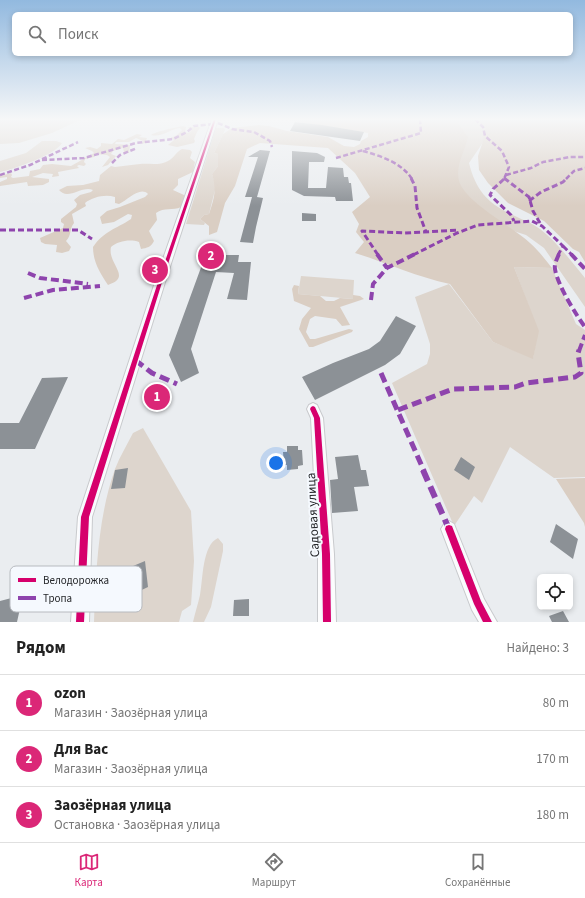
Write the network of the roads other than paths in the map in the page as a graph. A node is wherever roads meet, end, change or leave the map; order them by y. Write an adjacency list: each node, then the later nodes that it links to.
1 (205, 148): 4 (street)
2 (313, 409): 7 (street, Садовая улица)
3 (449, 529): 8 (street)
4 (83, 566)
5 (80, 612): 6 (street)
6 (80, 622)
7 (327, 622)
8 (488, 622)

